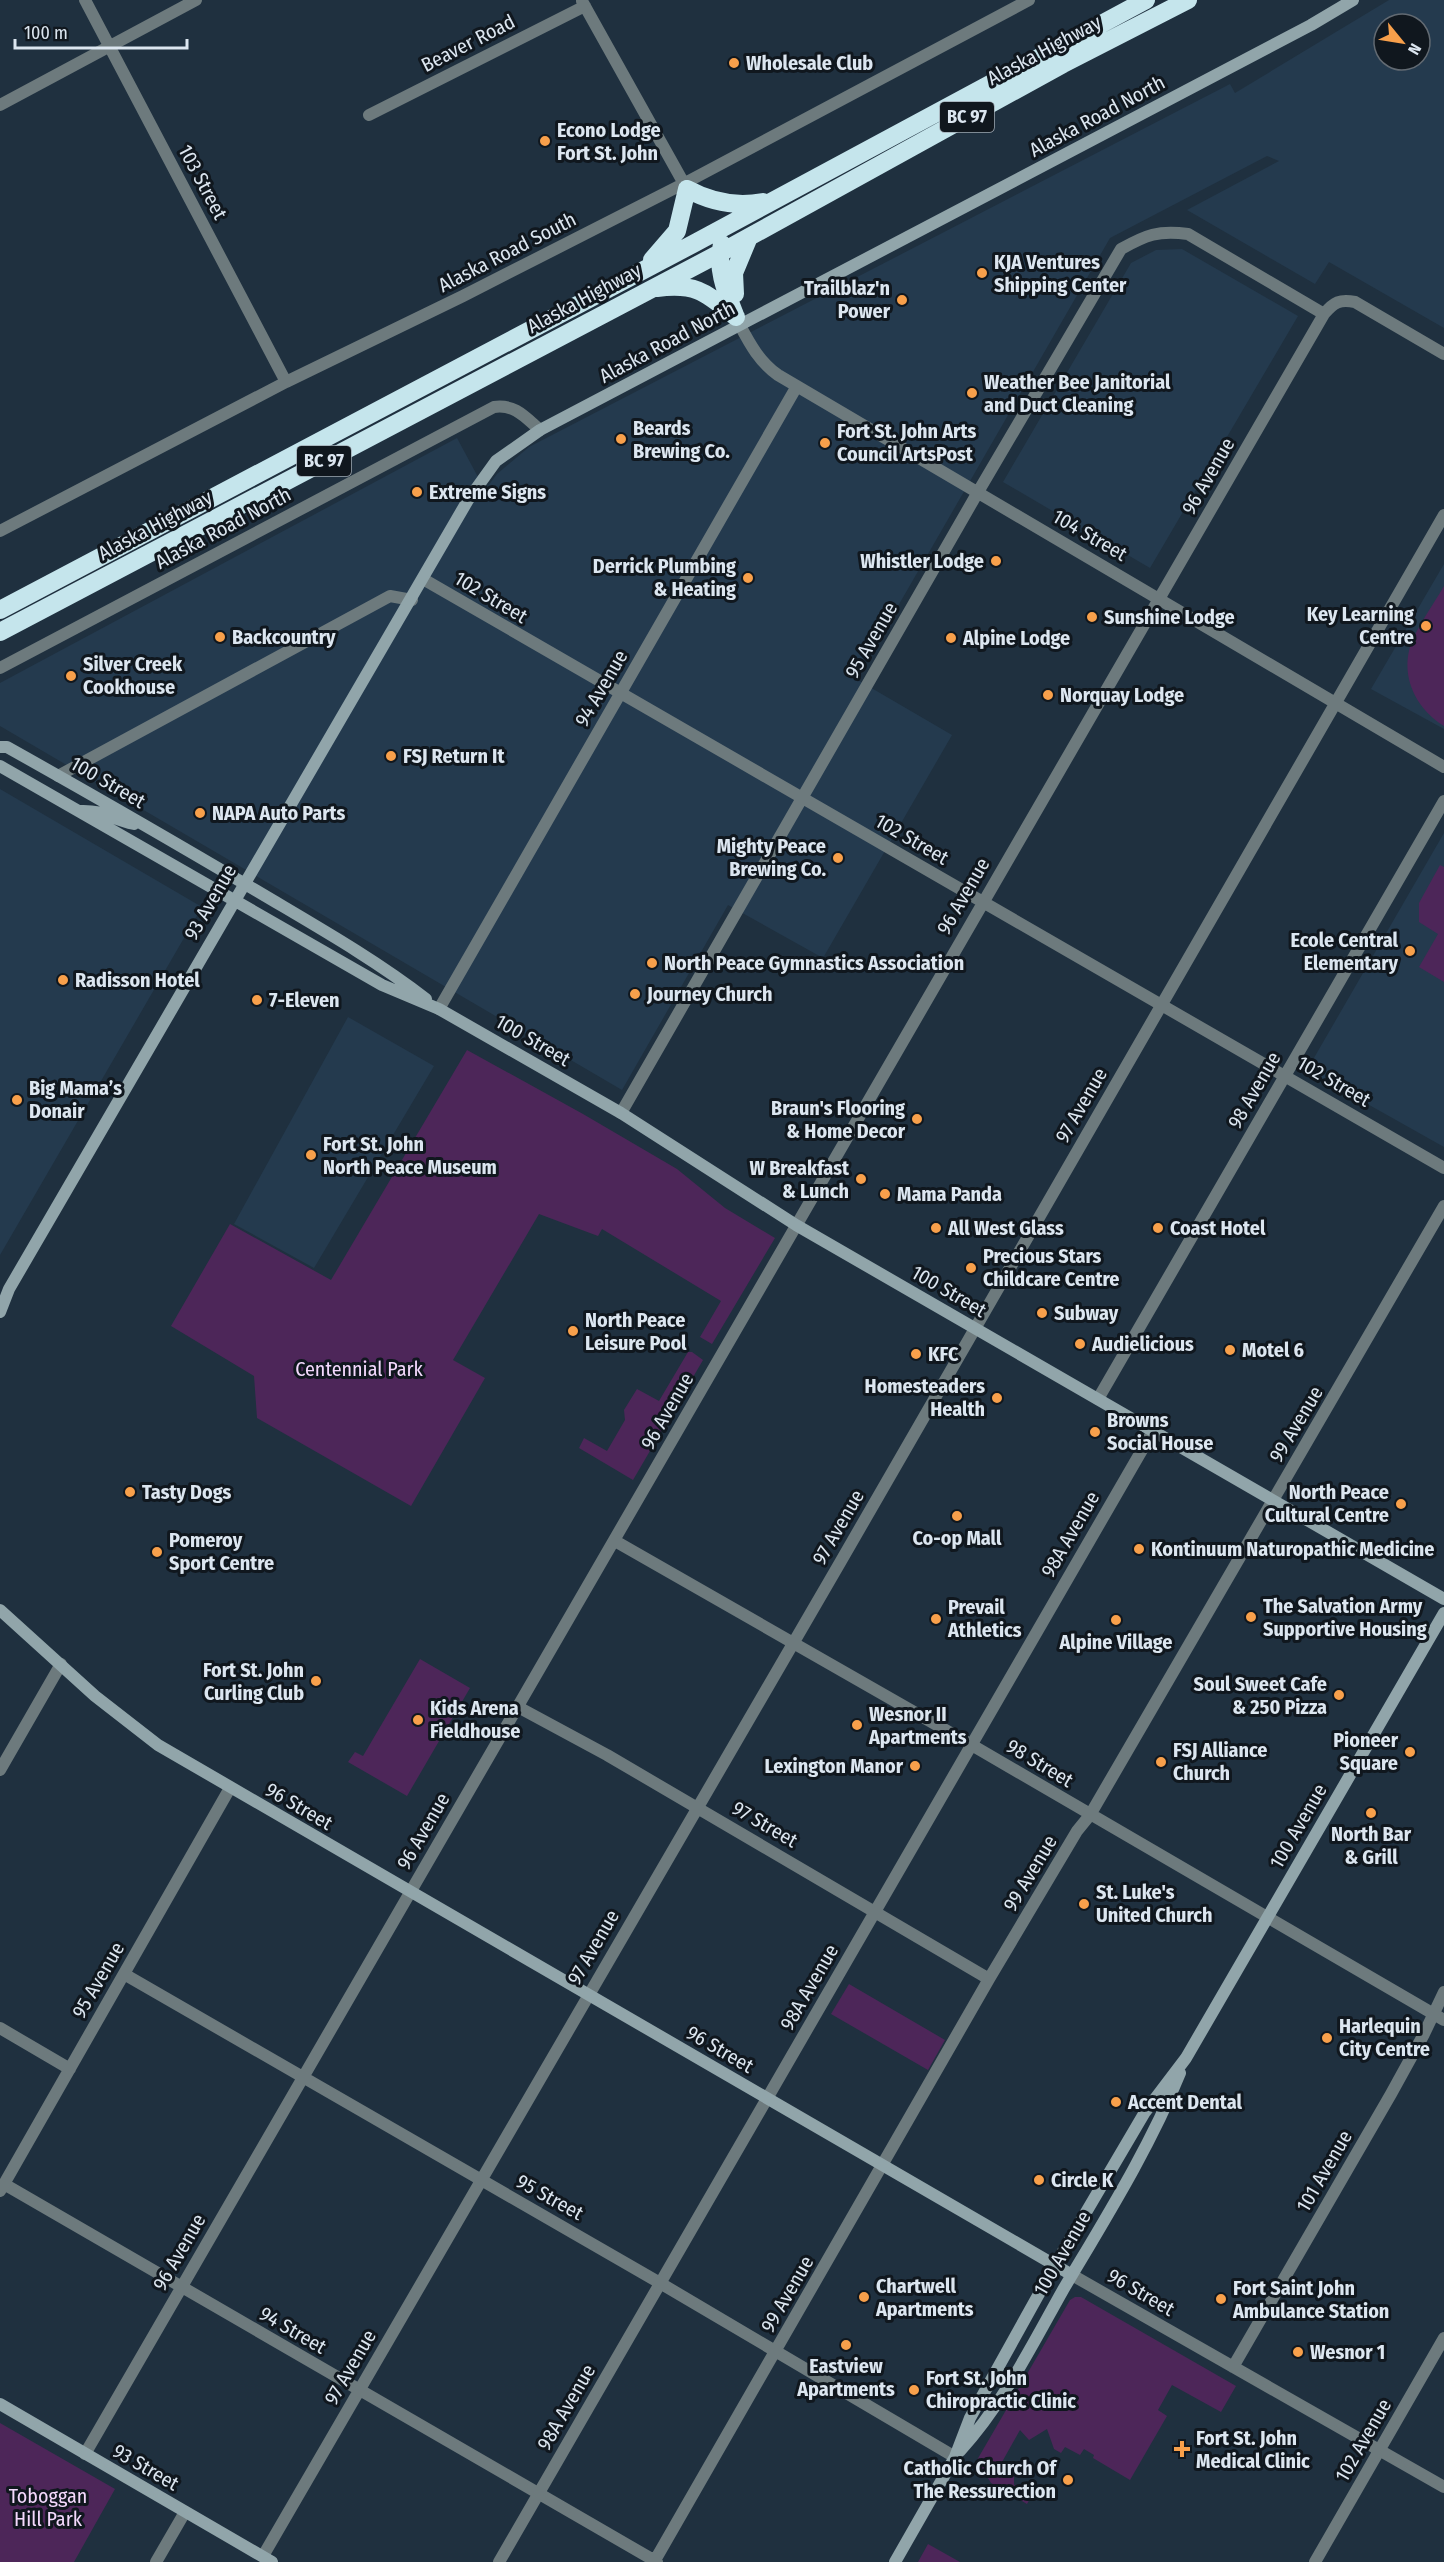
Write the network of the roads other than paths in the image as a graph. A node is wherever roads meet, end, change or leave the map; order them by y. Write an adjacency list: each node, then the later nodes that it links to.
1 (85, 0): 8 (street, 103 Street)
2 (196, 0): 8 (street)
3 (1029, 0): 11 (street, Alaska Road South)
4 (1146, 0): 12 (highway, Alaska Highway / BC 97)
5 (1188, 0): 14 (highway, Alaska Highway / BC 97)
6 (1353, 0): 21 (main road, Alaska Road North)
7 (583, 3): 10 (street, Beaver Road); 11 (street)
8 (109, 46): 9 (street); 23 (street, 103 Street)
9 (0, 105)
10 (369, 116)
11 (686, 186): 12 (highway); 15 (highway); 17 (highway); 23 (street, Alaska Road South)
12 (774, 200): 13 (highway, Alaska Highway / BC 97)
13 (726, 226): 15 (highway, Alaska Highway / BC 97); 16 (highway)
14 (749, 237): 16 (highway, Alaska Highway / BC 97); 21 (highway)
15 (693, 244): 17 (highway, Alaska Highway / BC 97); 18 (highway)
16 (720, 253): 18 (highway, Alaska Highway / BC 97); 21 (highway)
17 (639, 272): 32 (highway, Alaska Highway / BC 97)
18 (678, 273): 19 (highway, Alaska Highway / BC 97)
19 (649, 290): 21 (highway); 33 (highway, Alaska Highway / BC 97)
20 (1324, 314): 22 (street, 96 Avenue); 26 (street, 95 Avenue); 30 (street, 96 Avenue)
21 (738, 321): 24 (street, 104 Street); 25 (main road, Alaska Road North)
22 (1444, 354)
23 (286, 382): 28 (street, Alaska Road South)
24 (797, 386): 26 (street, 104 Street); 35 (street, 94 Avenue)
25 (540, 430): 29 (main road, 93 Avenue); 34 (street, Alaska Road North)
26 (978, 492): 30 (street, 104 Street); 41 (street, 95 Avenue)
27 (1444, 514): 36 (street, 97 Avenue)
28 (0, 531)
29 (423, 579): 31 (main road, 93 Avenue); 35 (street, 102 Street)
30 (1159, 598): 36 (street, 104 Street); 47 (street, 96 Avenue)
31 (412, 600): 40 (street); 45 (main road, 93 Avenue)
32 (0, 610)
33 (0, 632)
34 (0, 668)
35 (620, 693): 41 (street, 102 Street); 49 (street, 94 Avenue)
36 (1335, 701): 39 (street, 104 Street); 48 (street, 97 Avenue)
37 (0, 747): 40 (main road, 100 Street)
38 (0, 766): 43 (main road, 100 Street)
39 (1444, 767)
40 (58, 776): 44 (main road, 100 Street)
41 (803, 799): 47 (street, 102 Street); 51 (street, 95 Avenue)
42 (1444, 801): 50 (street, 98 Avenue)
43 (79, 811): 44 (main road); 46 (main road, 100 Street)
44 (147, 827): 45 (main road, 100 Street)
45 (243, 883): 46 (main road, 93 Avenue); 49 (main road, 100 Street)
46 (233, 900): 49 (main road, 100 Street); 55 (main road, 93 Avenue)
47 (982, 901): 48 (street, 102 Street); 54 (street, 96 Avenue)
48 (1162, 1005): 50 (street, 102 Street); 57 (street, 97 Avenue)
49 (439, 1009): 51 (main road, 100 Street)
50 (1285, 1075): 52 (street, 102 Street); 58 (street, 98 Avenue)
51 (621, 1113): 54 (main road, 100 Street)
52 (1444, 1168)
53 (1444, 1206): 60 (street, 99 Avenue)
54 (796, 1226): 57 (main road, 100 Street); 61 (street, 96 Avenue)
55 (4, 1293): 56 (main road, 93 Avenue)
56 (0, 1312)
57 (974, 1327): 58 (main road, 100 Street); 65 (street, 97 Avenue)
58 (1098, 1399): 59 (main road, 100 Street)
59 (1153, 1431): 60 (main road, 100 Street); 68 (street, 98A Avenue)
60 (1273, 1501): 62 (main road, 100 Street); 72 (street, 99 Avenue)
61 (615, 1541): 65 (street, 98 Street); 67 (street, 96 Avenue)
62 (1444, 1599)
63 (0, 1610): 66 (main road, 96 Street)
64 (1444, 1613): 75 (main road, 100 Avenue)
65 (793, 1642): 68 (street, 98 Street); 71 (street, 97 Avenue)
66 (61, 1664): 69 (street); 70 (main road, 96 Street)
67 (518, 1707): 71 (street, 97 Street); 73 (street, 96 Avenue)
68 (970, 1744): 72 (street, 98 Street); 74 (street, 98A Avenue)
69 (0, 1770)
70 (230, 1788): 73 (main road, 96 Street); 76 (street, 95 Avenue)
71 (696, 1807): 74 (street, 97 Street); 79 (street, 97 Avenue)
72 (1090, 1815): 75 (street, 98 Street); 77 (street, 99 Avenue)
73 (410, 1892): 79 (main road, 96 Street); 84 (street, 96 Avenue)
74 (875, 1912): 77 (street, 97 Street); 85 (street, 98A Avenue)
75 (1267, 1918): 80 (street, 98 Street); 82 (main road, 100 Avenue)
76 (124, 1974): 83 (street, 95 Avenue); 84 (street, 95 Street)
77 (989, 1979): 86 (street, 99 Avenue)
78 (1444, 1992): 80 (street, 101 Avenue)
79 (588, 1995): 85 (main road, 96 Street); 87 (street, 97 Avenue)
80 (1438, 2017): 95 (street, 101 Avenue)
81 (0, 2028): 83 (street)
82 (1186, 2058): 89 (main road, 100 Avenue); 90 (main road, 100 Avenue)
83 (70, 2069): 88 (street, 95 Avenue)
84 (302, 2077): 87 (street, 95 Street); 92 (street, 96 Avenue)
85 (767, 2098): 86 (main road, 96 Street); 91 (street, 98A Avenue)
86 (883, 2165): 89 (main road, 96 Street); 94 (street, 99 Avenue)
87 (482, 2181): 91 (street, 95 Street); 96 (street, 97 Avenue)
88 (2, 2188): 92 (street, 94 Street)
89 (1055, 2265): 90 (main road, 96 Street); 100 (main road, 100 Avenue)
90 (1072, 2274): 95 (street, 96 Street); 100 (main road, 100 Avenue)
91 (660, 2283): 94 (street, 95 Street); 102 (street, 98A Avenue)
92 (181, 2288): 96 (street, 94 Street); 99 (street, 96 Avenue)
93 (1444, 2338): 98 (street, 102 Avenue)
94 (777, 2351): 100 (street, 95 Street); 107 (street, 99 Avenue)
95 (1233, 2367): 98 (street, 96 Street)
96 (359, 2391): 102 (street, 94 Street); 104 (street, 97 Avenue)
97 (0, 2404): 99 (main road, 93 Street)
98 (1379, 2450): 101 (street, 96 Street); 109 (street, 102 Avenue)
99 (85, 2454): 103 (main road, 93 Street)
100 (955, 2457): 108 (main road, 100 Avenue)
101 (1444, 2487)
102 (539, 2493): 106 (street, 98A Avenue); 107 (street, 94 Street)
103 (185, 2512): 104 (main road, 93 Street); 105 (street)
104 (267, 2559)
105 (156, 2562)
106 (499, 2562)
107 (656, 2562)
108 (895, 2562)
109 (1315, 2562)

